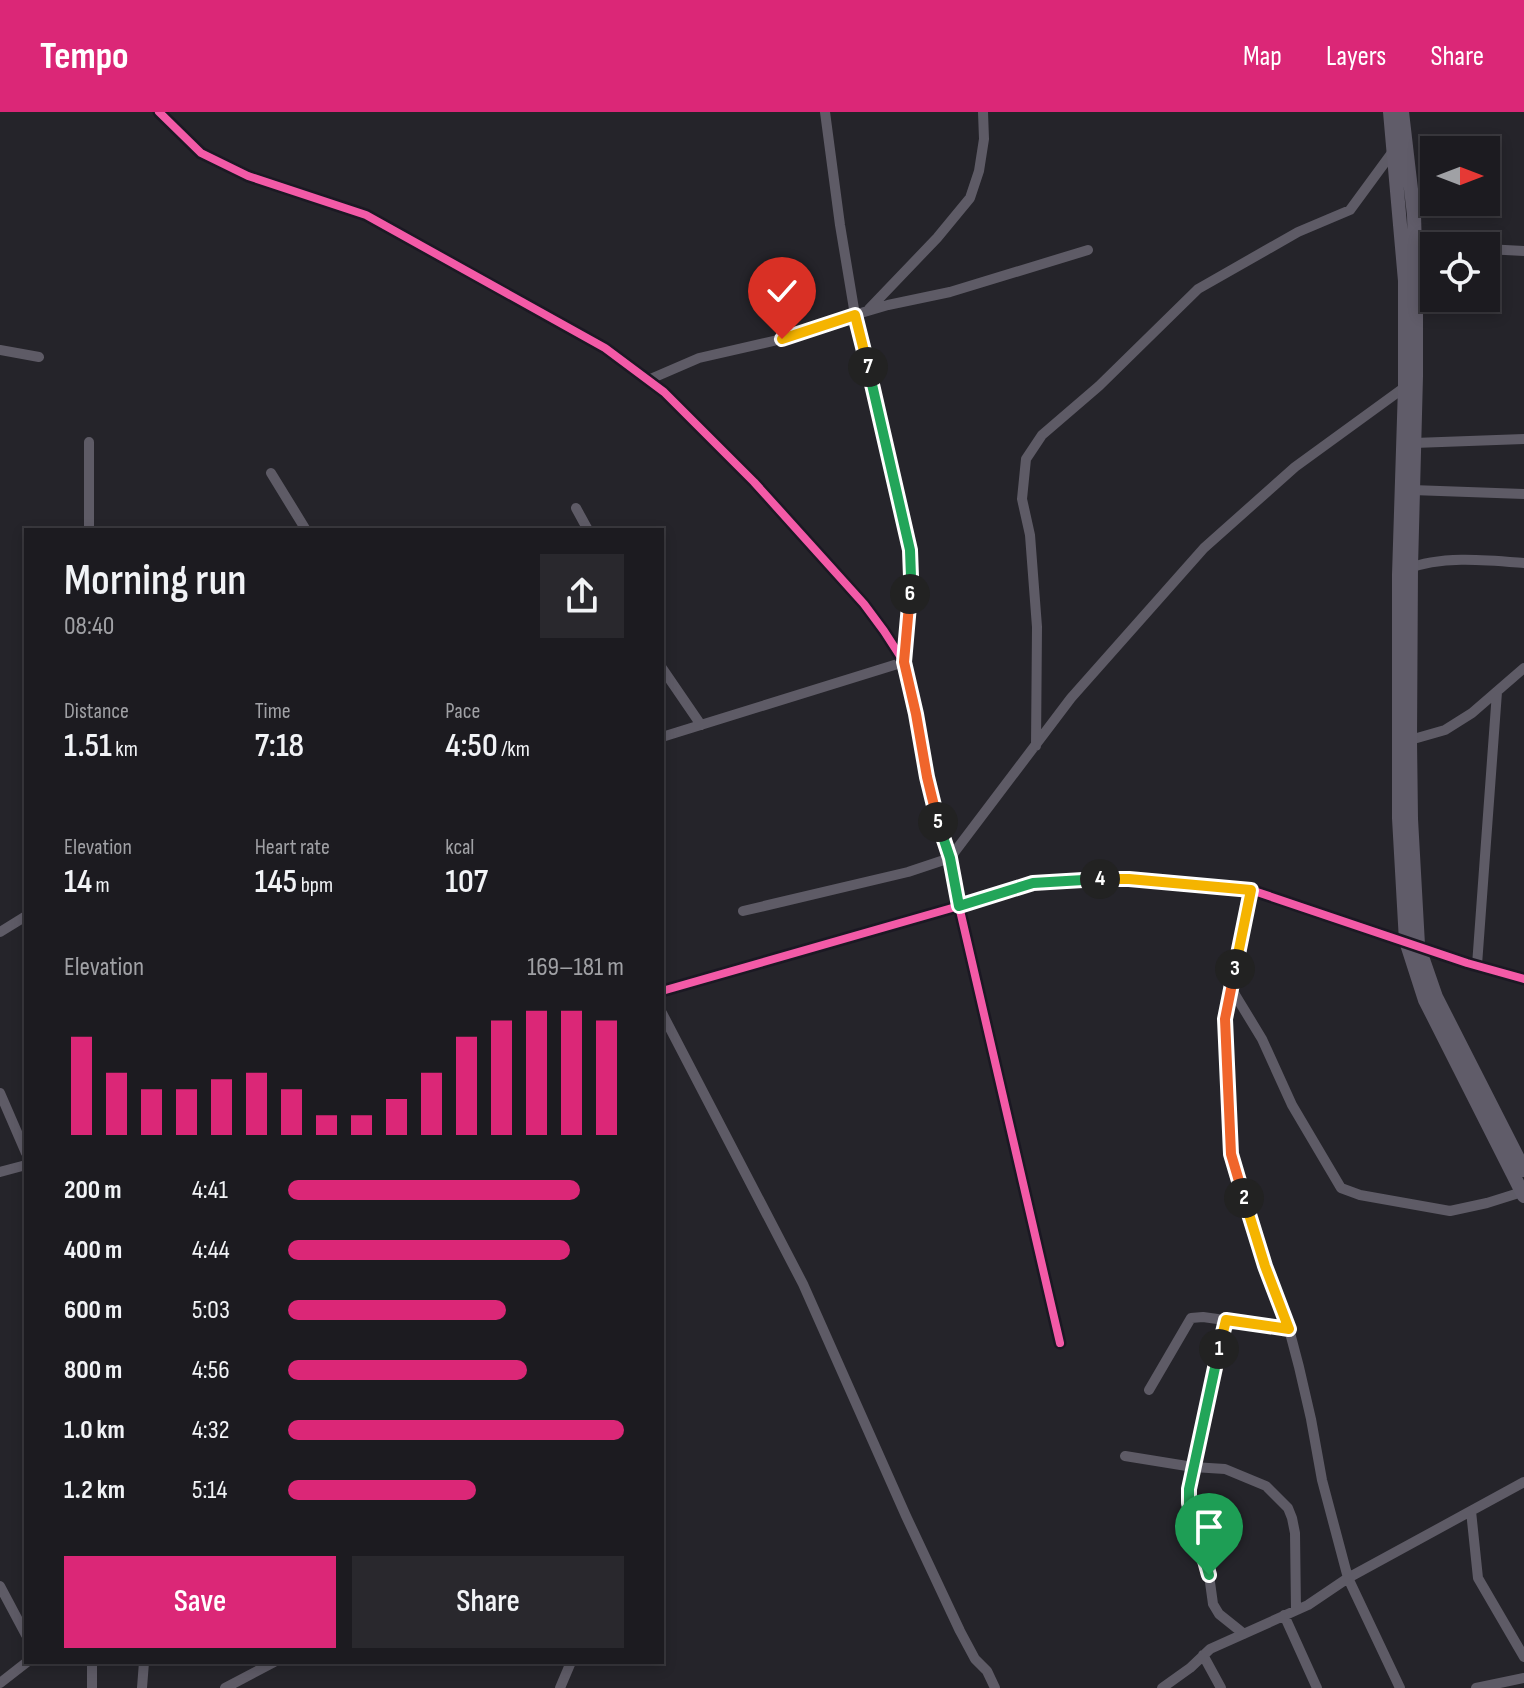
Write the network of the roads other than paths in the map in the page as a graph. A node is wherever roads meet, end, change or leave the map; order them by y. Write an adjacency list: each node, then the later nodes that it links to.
1 (159, 112): 17 (street)
2 (825, 112): 14 (street)
3 (983, 112): 13 (street)
4 (1390, 112): 7 (main road)
5 (1415, 112): 6 (street)
6 (1402, 117): 8 (main road)
7 (1394, 150): 18 (main road); 38 (street)
8 (1415, 244): 9 (street); 21 (main road)
9 (1420, 244)
10 (1088, 250): 13 (street)
11 (1500, 250): 12 (street)
12 (1524, 251)
13 (867, 311): 14 (street)
14 (855, 315): 17 (street); 31 (street)
15 (0, 350): 16 (street)
16 (39, 357)
17 (648, 380): 31 (street)
18 (1405, 387): 30 (main road); 38 (street)
19 (1524, 439): 21 (street)
20 (89, 442): 26 (street)
21 (1414, 443): 23 (main road)
22 (271, 473): 27 (street)
23 (1412, 490): 24 (street); 30 (main road)
24 (1524, 494)
25 (576, 508): 28 (street)
26 (89, 528)
27 (305, 528)
28 (587, 528)
29 (1524, 563): 30 (street)
30 (1405, 571): 37 (main road); 45 (main road)
31 (904, 662): 35 (street); 39 (street)
32 (1524, 668): 34 (street)
33 (664, 671): 35 (street)
34 (1497, 692): 37 (street); 46 (street)
35 (701, 725): 36 (street)
36 (664, 736)
37 (1410, 740): 45 (main road)
38 (1036, 746): 39 (street)
39 (950, 858): 41 (street); 42 (street)
40 (1251, 890): 41 (street); 45 (street); 48 (street)
41 (959, 906): 49 (street); 59 (street)
42 (743, 911)
43 (24, 917): 44 (street)
44 (0, 932)
45 (1412, 943): 46 (street); 54 (main road); 56 (main road)
46 (1477, 965): 47 (street)
47 (1524, 979)
48 (1231, 988): 56 (street); 58 (street)
49 (664, 990)
50 (664, 1017): 85 (street)
51 (0, 1093): 52 (street)
52 (24, 1148)
53 (24, 1166): 55 (street)
54 (1524, 1170)
55 (0, 1172)
56 (1523, 1192)
57 (1226, 1320): 58 (street); 60 (street); 62 (street)
58 (1289, 1329): 65 (street)
59 (1060, 1343)
60 (1149, 1390)
61 (1125, 1456): 62 (street)
62 (1193, 1467): 67 (street); 70 (street)
63 (1524, 1482): 64 (street)
64 (1471, 1511): 65 (street); 71 (street)
65 (1348, 1578): 67 (street); 89 (street)
66 (0, 1586): 69 (street)
67 (1296, 1610): 68 (street)
68 (1284, 1615): 70 (street); 88 (street)
69 (24, 1631)
70 (1244, 1634): 72 (street)
71 (1519, 1640): 73 (street)
72 (1203, 1655): 86 (street); 87 (street)
73 (1524, 1657)
74 (24, 1664): 80 (street)
75 (92, 1664): 81 (street)
76 (144, 1664): 82 (street)
77 (270, 1664): 83 (street)
78 (570, 1664): 84 (street)
79 (1524, 1678): 90 (street)
80 (0, 1683)
81 (92, 1688)
82 (142, 1688)
83 (225, 1688)
84 (560, 1688)
85 (995, 1688)
86 (1162, 1688)
87 (1221, 1688)
88 (1317, 1688)
89 (1400, 1688)
90 (1476, 1688)

